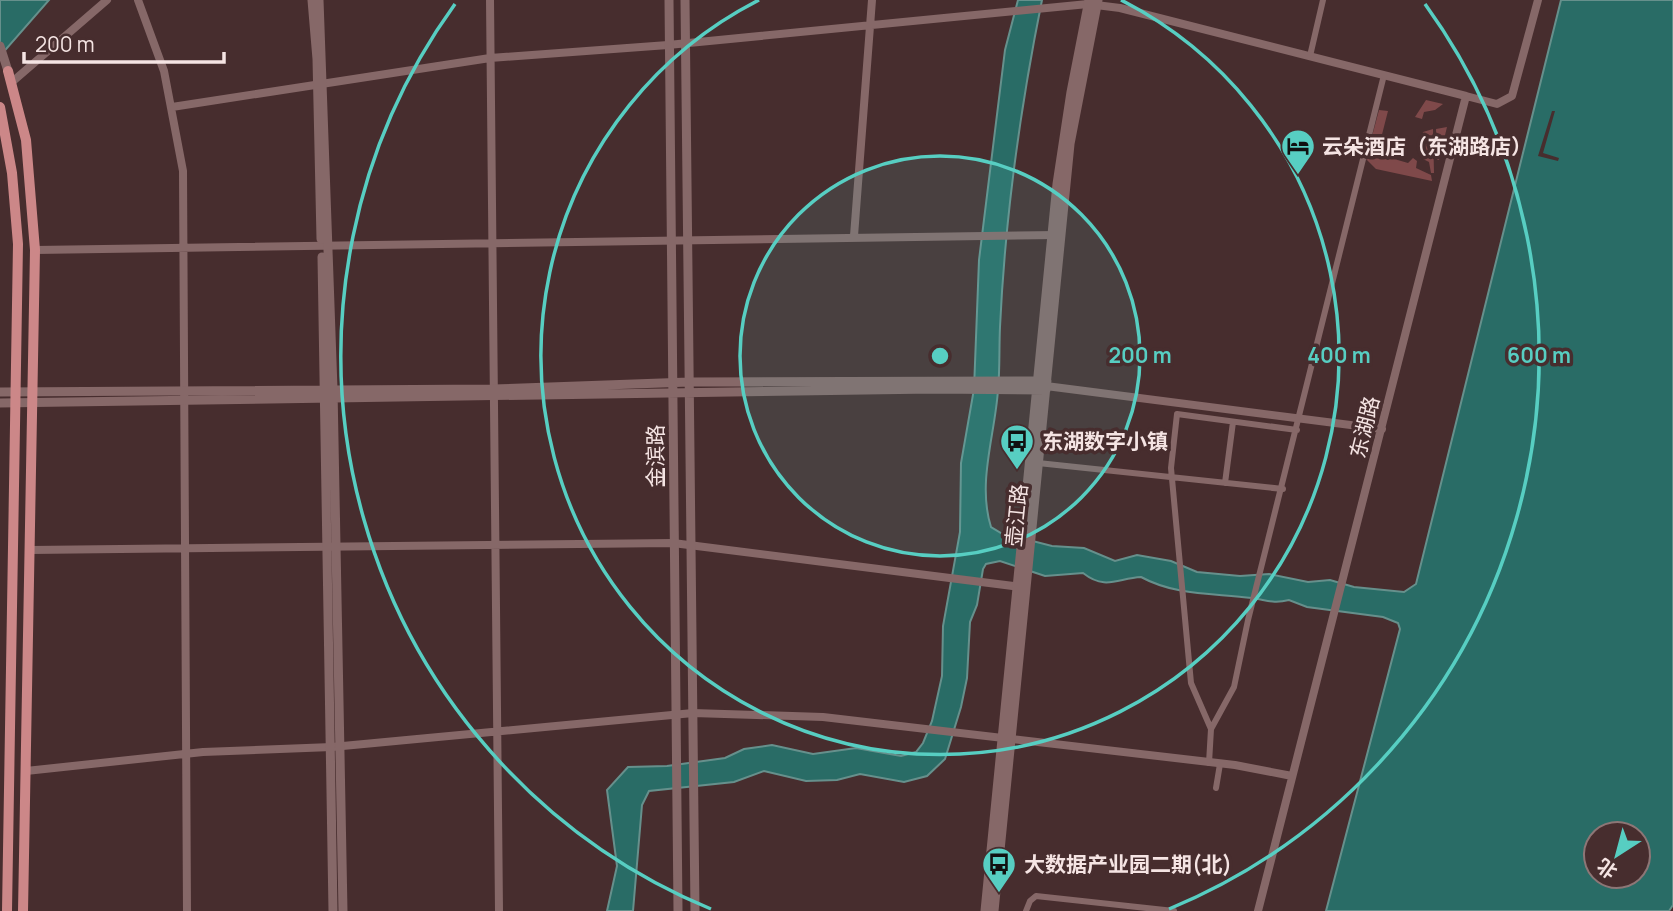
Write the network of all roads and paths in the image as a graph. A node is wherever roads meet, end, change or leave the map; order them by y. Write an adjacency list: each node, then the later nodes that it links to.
1 (107, 0): 20 (street)
2 (138, 0): 26 (street)
3 (312, 0): 21 (main road)
4 (319, 0): 21 (main road)
5 (490, 0): 17 (street)
6 (872, 0): 12 (street)
7 (1323, 0): 16 (street)
8 (1538, 0): 24 (street)
9 (1093, 2): 12 (street); 16 (street); 27 (main road, 壶江路)
10 (668, 4): 11 (main road); 14 (main road, 金滨路)
11 (685, 4): 13 (main road, 金滨路)
12 (871, 26): 13 (street); 28 (street)
13 (685, 43): 14 (street); 22 (main road, 金滨路)
14 (668, 45): 17 (street); 23 (main road, 金滨路)
15 (0, 46): 18 (main road)
16 (1310, 56): 19 (street)
17 (491, 58): 21 (street); 31 (street)
18 (8, 71): 20 (main road)
19 (1384, 75): 24 (street); 48 (street)
20 (12, 82): 34 (main road)
21 (321, 83): 26 (street); 32 (main road)
22 (685, 83): 23 (main road); 29 (main road, 金滨路)
23 (668, 84): 30 (main road, 金滨路)
24 (1466, 96): 51 (street, 东湖路)
25 (0, 107): 45 (main road)
26 (172, 107): 33 (street)
27 (1057, 235): 28 (street); 38 (main road, 壶江路)
28 (854, 236): 29 (street)
29 (687, 240): 30 (street); 36 (main road, 金滨路)
30 (671, 241): 31 (street); 35 (main road, 金滨路)
31 (493, 242): 32 (street); 40 (street)
32 (324, 243): 33 (street); 41 (main road)
33 (183, 247): 34 (street); 44 (street)
34 (35, 250): 46 (main road)
35 (673, 382): 36 (main road); 40 (main road); 42 (main road, 金滨路)
36 (689, 382): 37 (main road); 43 (main road, 金滨路)
37 (956, 385): 38 (main road); 43 (main road)
38 (1043, 385): 48 (street); 52 (main road, 壶江路); 56 (main road, 壶江路)
39 (0, 392): 45 (main road)
40 (493, 392): 41 (main road); 42 (main road); 58 (street)
41 (329, 393): 44 (main road); 59 (main road)
42 (673, 393): 43 (main road); 57 (main road, 金滨路)
43 (690, 393): 60 (main road, 金滨路)
44 (184, 396): 46 (main road); 61 (street)
45 (15, 398): 46 (main road); 47 (main road); 76 (main road)
46 (34, 398): 62 (main road)
47 (0, 403)
48 (1300, 418): 50 (street); 51 (street)
49 (1233, 422): 50 (street); 53 (street); 54 (street)
50 (1297, 429): 55 (street)
51 (1382, 429): 74 (street, 东湖路)
52 (1038, 463): 53 (street); 56 (main road, 壶江路)
53 (1172, 478): 54 (street); 66 (street)
54 (1226, 483): 55 (street)
55 (1283, 489): 66 (street)
56 (1028, 535): 63 (main road, 壶江路)
57 (673, 542): 58 (street); 60 (street); 65 (main road, 金滨路)
58 (495, 544): 59 (street); 67 (street)
59 (331, 546): 61 (street); 69 (main road)
60 (691, 547): 63 (street); 64 (main road, 金滨路)
61 (186, 548): 62 (street); 70 (street)
62 (30, 550): 73 (main road)
63 (1023, 582): 68 (main road, 壶江路)
64 (693, 713): 65 (street); 68 (street); 83 (main road, 金滨路)
65 (674, 716): 67 (street); 82 (main road, 金滨路)
66 (1211, 729): 71 (street)
67 (496, 732): 69 (street); 81 (street)
68 (1007, 740): 71 (street); 84 (main road, 壶江路); 85 (main road, 壶江路)
69 (335, 746): 70 (street); 79 (main road); 80 (main road)
70 (187, 754): 73 (street); 78 (street)
71 (1209, 763): 72 (street)
72 (1220, 764): 74 (street); 75 (street)
73 (26, 771): 77 (main road)
74 (1292, 776): 88 (street, 东湖路)
75 (1216, 788)
76 (7, 911)
77 (23, 911)
78 (187, 911)
79 (333, 911)
80 (343, 911)
81 (499, 911)
82 (678, 911)
83 (695, 911)
84 (985, 911)
85 (994, 911)
86 (1026, 911): 87 (street)
87 (1174, 911)
88 (1258, 911)

